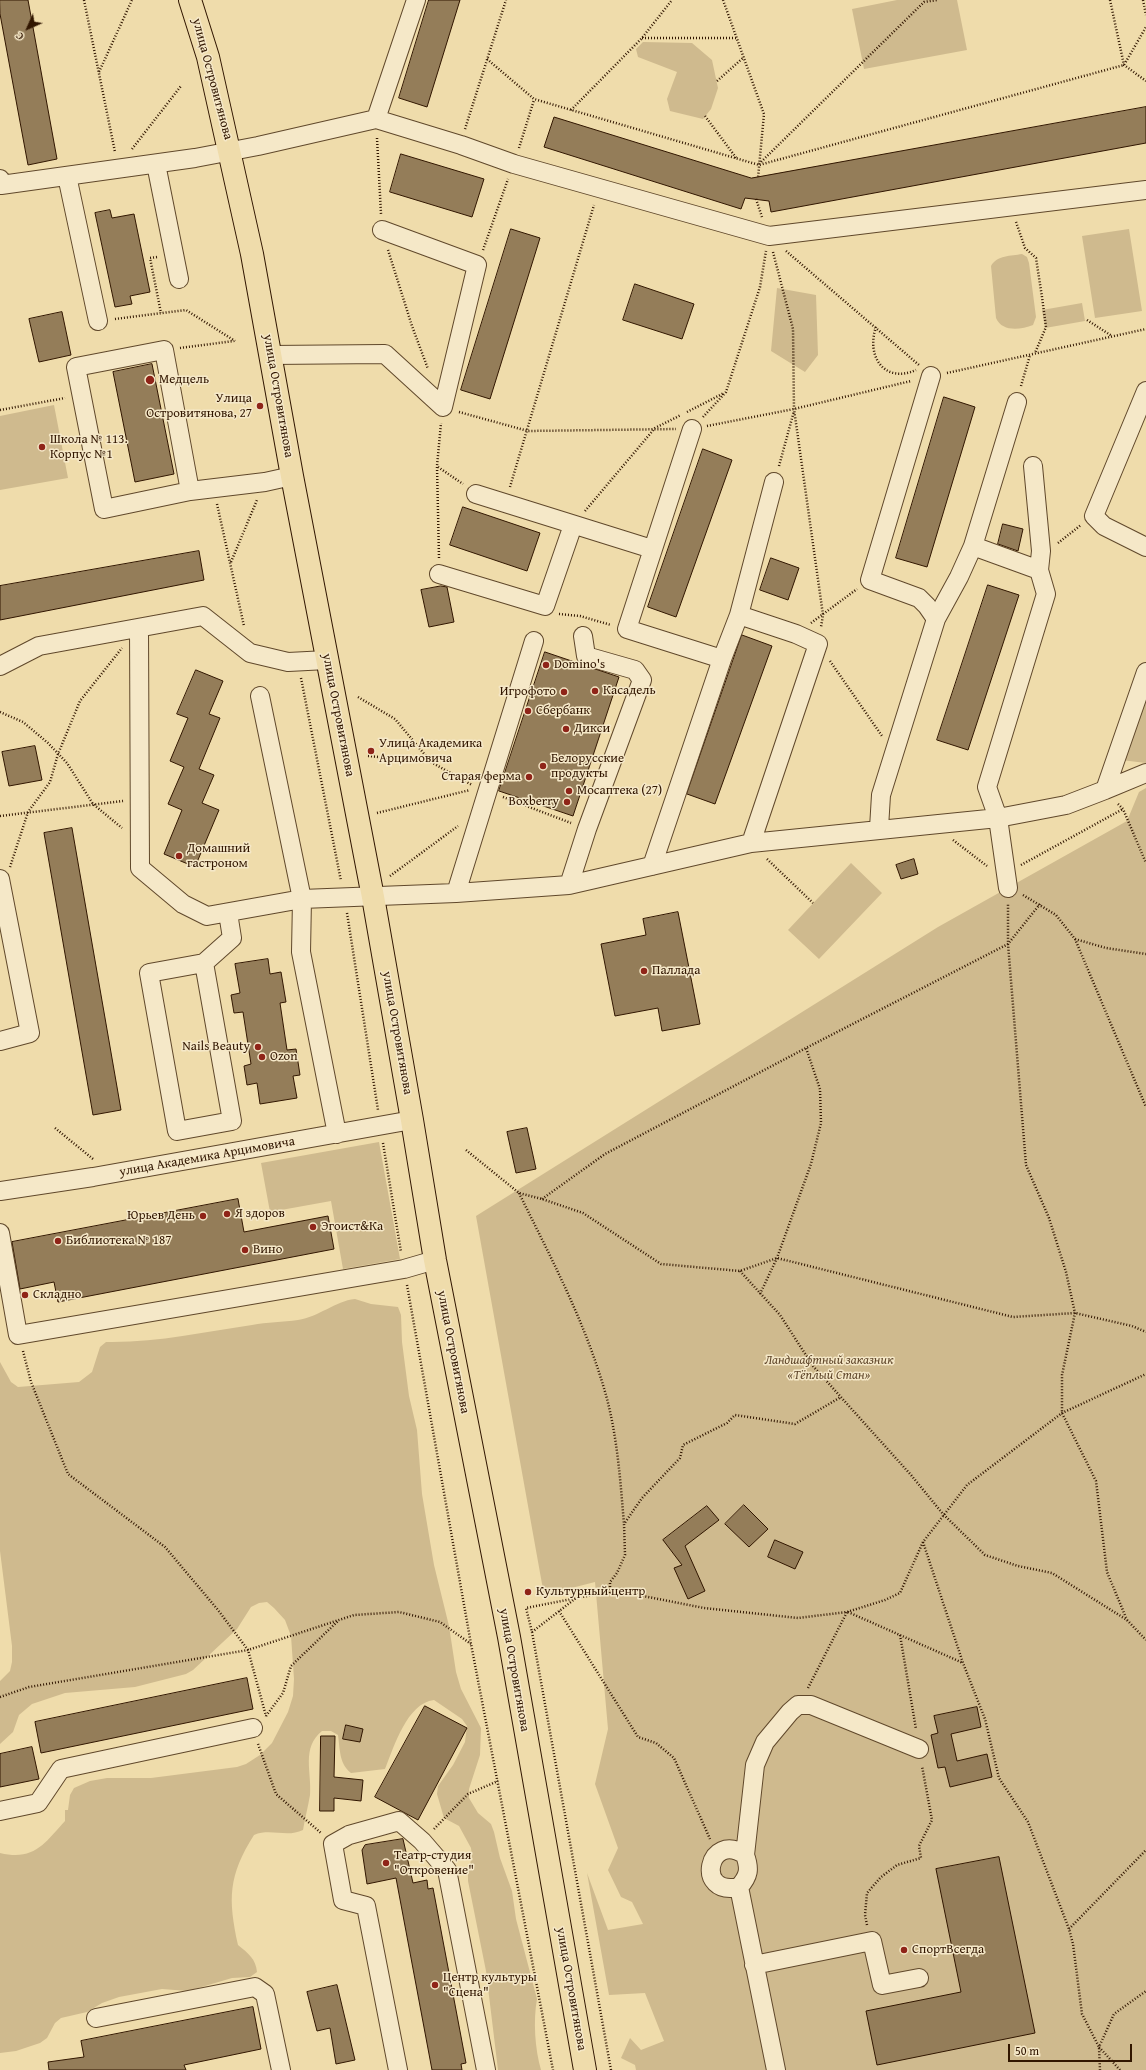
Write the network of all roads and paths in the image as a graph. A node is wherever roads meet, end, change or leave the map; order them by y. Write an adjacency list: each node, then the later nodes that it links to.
1 (84, 0): 18 (path)
2 (132, 0): 18 (path)
3 (190, 0): 27 (main road, улица Островитянова)
4 (416, 0): 25 (street)
5 (506, 0): 16 (path)
6 (672, 0): 13 (path)
7 (723, 0): 14 (path)
8 (937, 0): 31 (path)
9 (1110, 0): 17 (path)
10 (1143, 0): 11 (path)
11 (1146, 15)
12 (1146, 26): 17 (path)
13 (642, 38): 14 (path); 23 (path)
14 (737, 38): 15 (path)
15 (744, 57): 19 (path); 31 (path)
16 (487, 59): 22 (path); 26 (path)
17 (1124, 65): 20 (path); 31 (path)
18 (99, 72): 32 (path)
19 (717, 81)
20 (1146, 81)
21 (181, 86): 32 (path)
22 (534, 99): 23 (path); 30 (path)
23 (571, 110): 28 (path)
24 (705, 116): 28 (path)
25 (376, 119): 26 (street); 27 (street); 40 (path)
26 (461, 145): 30 (street)
27 (231, 152): 29 (street); 52 (main road, улица Островитянова)
28 (737, 158): 31 (path)
29 (156, 164): 32 (street); 42 (street)
30 (514, 164): 36 (street); 43 (path)
31 (759, 165): 34 (path)
32 (118, 168): 33 (street)
33 (67, 176): 35 (street); 47 (street)
34 (758, 178)
35 (0, 179)
36 (599, 188): 41 (street); 66 (path)
37 (1146, 190): 39 (street)
38 (756, 199): 41 (path)
39 (1011, 206): 41 (street); 53 (path)
40 (382, 230): 43 (street); 55 (path)
41 (769, 236): 48 (path); 58 (path); 62 (path)
42 (175, 255): 44 (street); 45 (path)
43 (477, 265): 61 (street)
44 (179, 279)
45 (161, 313): 47 (path); 51 (path)
46 (1087, 320): 50 (path)
47 (98, 321)
48 (876, 327): 48 (path)
49 (1146, 329): 50 (path)
50 (1112, 336): 53 (path)
51 (199, 345)
52 (270, 354): 61 (street); 69 (main road, улица Островитянова)
53 (1034, 354): 54 (path)
54 (1030, 355): 56 (path); 60 (path)
55 (428, 370)
56 (931, 376): 62 (path); 85 (street)
57 (1146, 391): 76 (street)
58 (726, 392): 64 (path); 65 (path)
59 (81, 395): 63 (path); 72 (street); 72 (street)
60 (1016, 402): 78 (street)
61 (443, 407): 66 (path); 67 (path)
62 (794, 409): 65 (path); 71 (path); 87 (path)
63 (0, 410)
64 (654, 428): 65 (path); 66 (path); 77 (path)
65 (692, 429): 80 (street)
66 (528, 431): 74 (path)
67 (437, 466): 73 (path); 84 (path)
68 (1033, 466): 81 (street)
69 (292, 476): 70 (street); 96 (main road, улица Островитянова)
70 (265, 482): 72 (street); 82 (path)
71 (774, 482): 86 (street)
72 (190, 491)
73 (476, 494): 74 (street)
74 (506, 503): 77 (street)
75 (217, 506): 82 (path)
76 (1094, 516): 79 (street); 81 (path)
77 (574, 525): 80 (street); 84 (street)
78 (973, 546): 83 (street); 88 (street)
79 (1146, 547)
80 (652, 549): 95 (street)
81 (1041, 551): 83 (street)
82 (230, 562): 94 (path)
83 (1039, 570): 115 (street)
84 (439, 574)
85 (870, 580): 87 (path); 88 (street)
86 (739, 615): 90 (street); 95 (street)
87 (823, 615): 90 (path); 93 (path)
88 (936, 619): 104 (street)
89 (139, 628): 94 (street); 98 (street); 103 (path); 110 (street)
90 (796, 634): 93 (street)
91 (583, 636): 127 (street)
92 (534, 641): 117 (street)
93 (818, 644): 104 (path); 120 (street)
94 (250, 653): 97 (street)
95 (722, 659): 123 (street)
96 (327, 660): 97 (street); 129 (main road, улица Островитянова)
97 (298, 662): 130 (path)
98 (0, 666)
99 (1146, 672): 109 (street)
100 (260, 696): 131 (street)
101 (358, 697): 106 (path)
102 (0, 712): 103 (path)
103 (58, 754): 111 (path); 113 (path)
104 (894, 754): 118 (street)
105 (368, 756): 106 (path)
106 (431, 762): 108 (path)
107 (1146, 773): 109 (street)
108 (478, 788)
109 (1105, 790): 115 (street)
110 (141, 798): 111 (path); 121 (street)
111 (93, 804): 113 (path); 121 (path)
112 (1123, 809): 125 (path)
113 (28, 812): 114 (path); 126 (path)
114 (0, 816)
115 (998, 818): 118 (street); 125 (street)
116 (1127, 821): 122 (path)
117 (476, 827): 124 (path); 128 (street)
118 (879, 828): 120 (street)
119 (952, 840): 125 (path)
120 (751, 843): 123 (street); 132 (path)
121 (141, 844): 134 (street)
122 (1146, 863)
123 (652, 866): 127 (street)
124 (390, 876)
125 (1006, 881): 133 (path); 136 (path)
126 (1, 885): 139 (street)
127 (569, 885): 128 (street)
128 (456, 893): 129 (street)
129 (373, 897): 130 (street); 142 (main road, улица Островитянова)
130 (345, 898): 131 (street); 143 (path)
131 (302, 899): 134 (street); 145 (street)
132 (813, 903)
133 (1040, 904): 135 (path); 136 (path)
134 (228, 913): 138 (street)
135 (1076, 939): 137 (path); 141 (path)
136 (1008, 944): 140 (path); 157 (path)
137 (1146, 954)
138 (204, 963): 138 (street)
139 (0, 1041)
140 (806, 1048): 150 (path); 152 (path)
141 (1146, 1107)
142 (412, 1120): 143 (street, улица Академика Арцимовича); 153 (main road, улица Островитянова)
143 (380, 1125): 145 (street, улица Академика Арцимовича); 154 (path)
144 (55, 1128): 147 (path)
145 (337, 1134): 147 (street, улица Академика Арцимовича)
146 (466, 1150): 149 (path)
147 (111, 1174): 148 (street, улица Академика Арцимовича)
148 (0, 1191)
149 (519, 1193): 150 (path); 164 (path)
150 (542, 1198): 155 (path)
151 (0, 1233): 159 (street)
152 (777, 1258): 155 (path); 156 (path); 157 (path)
153 (435, 1260): 154 (street); 202 (main road, улица Островитянова)
154 (404, 1268): 159 (street); 174 (path)
155 (740, 1271): 156 (path)
156 (760, 1294): 161 (path)
157 (1075, 1313): 158 (path); 162 (path)
158 (1146, 1332)
159 (18, 1335): 175 (path)
160 (1146, 1374): 162 (path)
161 (841, 1397): 163 (path); 164 (path)
162 (1062, 1413): 163 (path); 171 (path)
163 (943, 1514): 165 (path); 171 (path)
164 (624, 1524): 166 (path)
165 (923, 1542): 169 (path); 176 (path)
166 (610, 1593): 167 (path); 169 (path)
167 (577, 1598): 168 (path); 172 (path)
168 (559, 1611): 172 (path); 188 (path)
169 (847, 1612): 176 (path); 178 (path)
170 (339, 1620): 174 (path); 175 (path); 179 (path)
171 (1127, 1620): 173 (path)
172 (532, 1632): 203 (path)
173 (1146, 1640)
174 (471, 1644): 182 (path)
175 (248, 1650): 177 (path); 179 (path)
176 (963, 1663): 191 (path)
177 (0, 1697)
178 (798, 1705): 181 (street); 189 (street)
179 (266, 1716): 180 (path)
180 (253, 1728): 183 (street); 186 (path)
181 (919, 1749)
182 (498, 1781): 185 (path); 201 (path)
183 (0, 1811)
184 (932, 1820): 192 (path)
185 (422, 1841): 186 (street); 200 (street)
186 (333, 1844): 199 (street)
187 (1146, 1850): 191 (path)
188 (717, 1854): 189 (street); 190 (street)
189 (745, 1855): 190 (street)
190 (740, 1887): 193 (street)
191 (1068, 1929): 197 (path)
192 (872, 1941): 193 (street); 194 (street)
193 (754, 1965): 204 (street)
194 (919, 1978)
195 (1146, 1991): 197 (path)
196 (96, 2018): 198 (street)
197 (1099, 2047): 205 (path); 206 (path)
198 (281, 2070)
199 (398, 2070)
200 (486, 2070)
201 (553, 2070)
202 (585, 2070)
203 (610, 2070)
204 (776, 2070)
205 (1100, 2070)
206 (1120, 2070)

